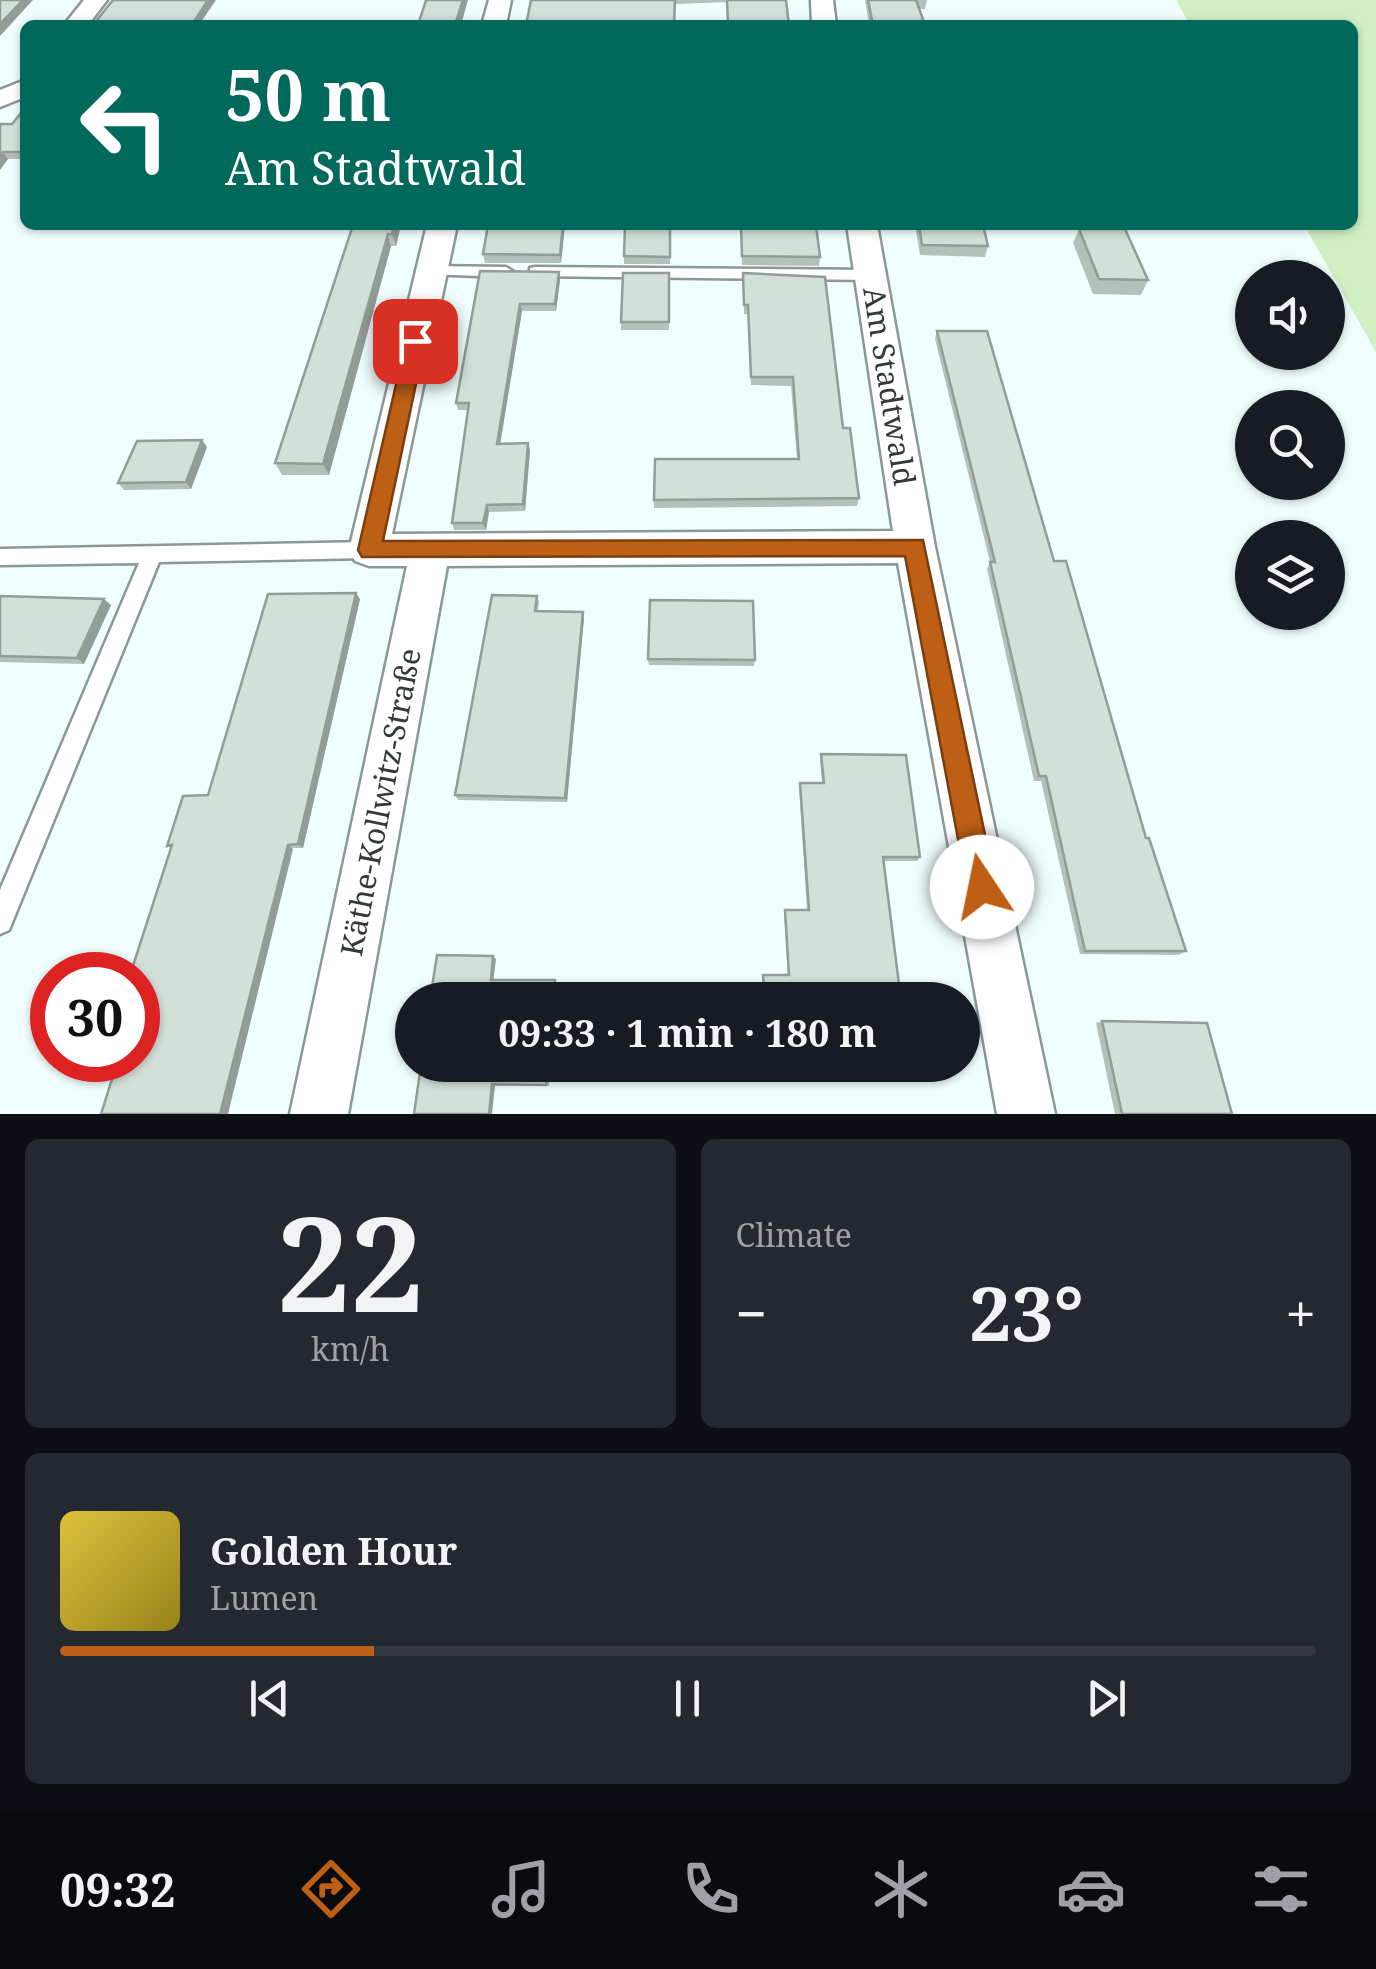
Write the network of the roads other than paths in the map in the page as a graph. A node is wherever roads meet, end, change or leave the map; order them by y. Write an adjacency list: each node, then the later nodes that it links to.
1 (96, 0): 2 (street)
2 (80, 20)
3 (441, 230): 5 (street)
4 (863, 230): 6 (street, Am Stadtwald)
5 (430, 271): 6 (lane); 8 (street)
6 (873, 275): 7 (street, Am Stadtwald)
7 (915, 547): 9 (street); 14 (street, Am Stadtwald)
8 (370, 550): 9 (street); 11 (lane)
9 (430, 550): 13 (street, Käthe-Kollwitz-Straße)
10 (0, 557): 11 (lane)
11 (151, 557): 12 (lane)
12 (0, 921)
13 (319, 1114)
14 (1026, 1114)

